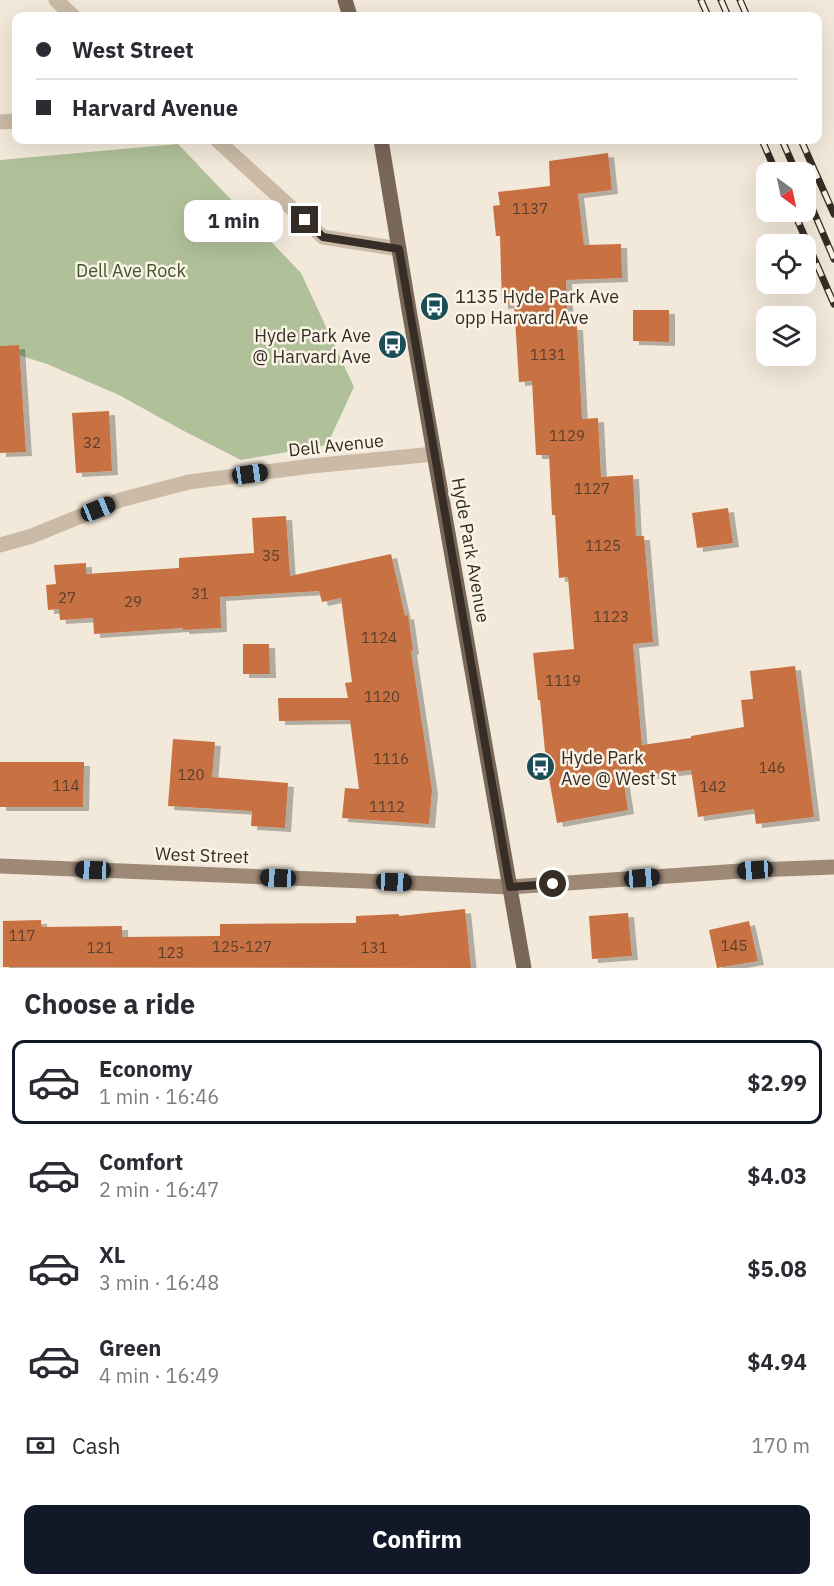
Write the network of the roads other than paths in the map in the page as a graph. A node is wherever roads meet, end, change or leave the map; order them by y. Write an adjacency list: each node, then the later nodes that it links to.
1 (56, 0): 2 (street)
2 (69, 12)
3 (221, 144): 5 (street)
4 (382, 144): 5 (main road, Hyde Park Avenue)
5 (399, 249): 6 (main road, Hyde Park Avenue)
6 (434, 454): 7 (street, Dell Avenue); 10 (main road, Hyde Park Avenue)
7 (0, 545)
8 (0, 866): 10 (main road, West Street)
9 (834, 867): 10 (main road, West Street)
10 (510, 887): 11 (main road, Hyde Park Avenue)
11 (524, 968)

